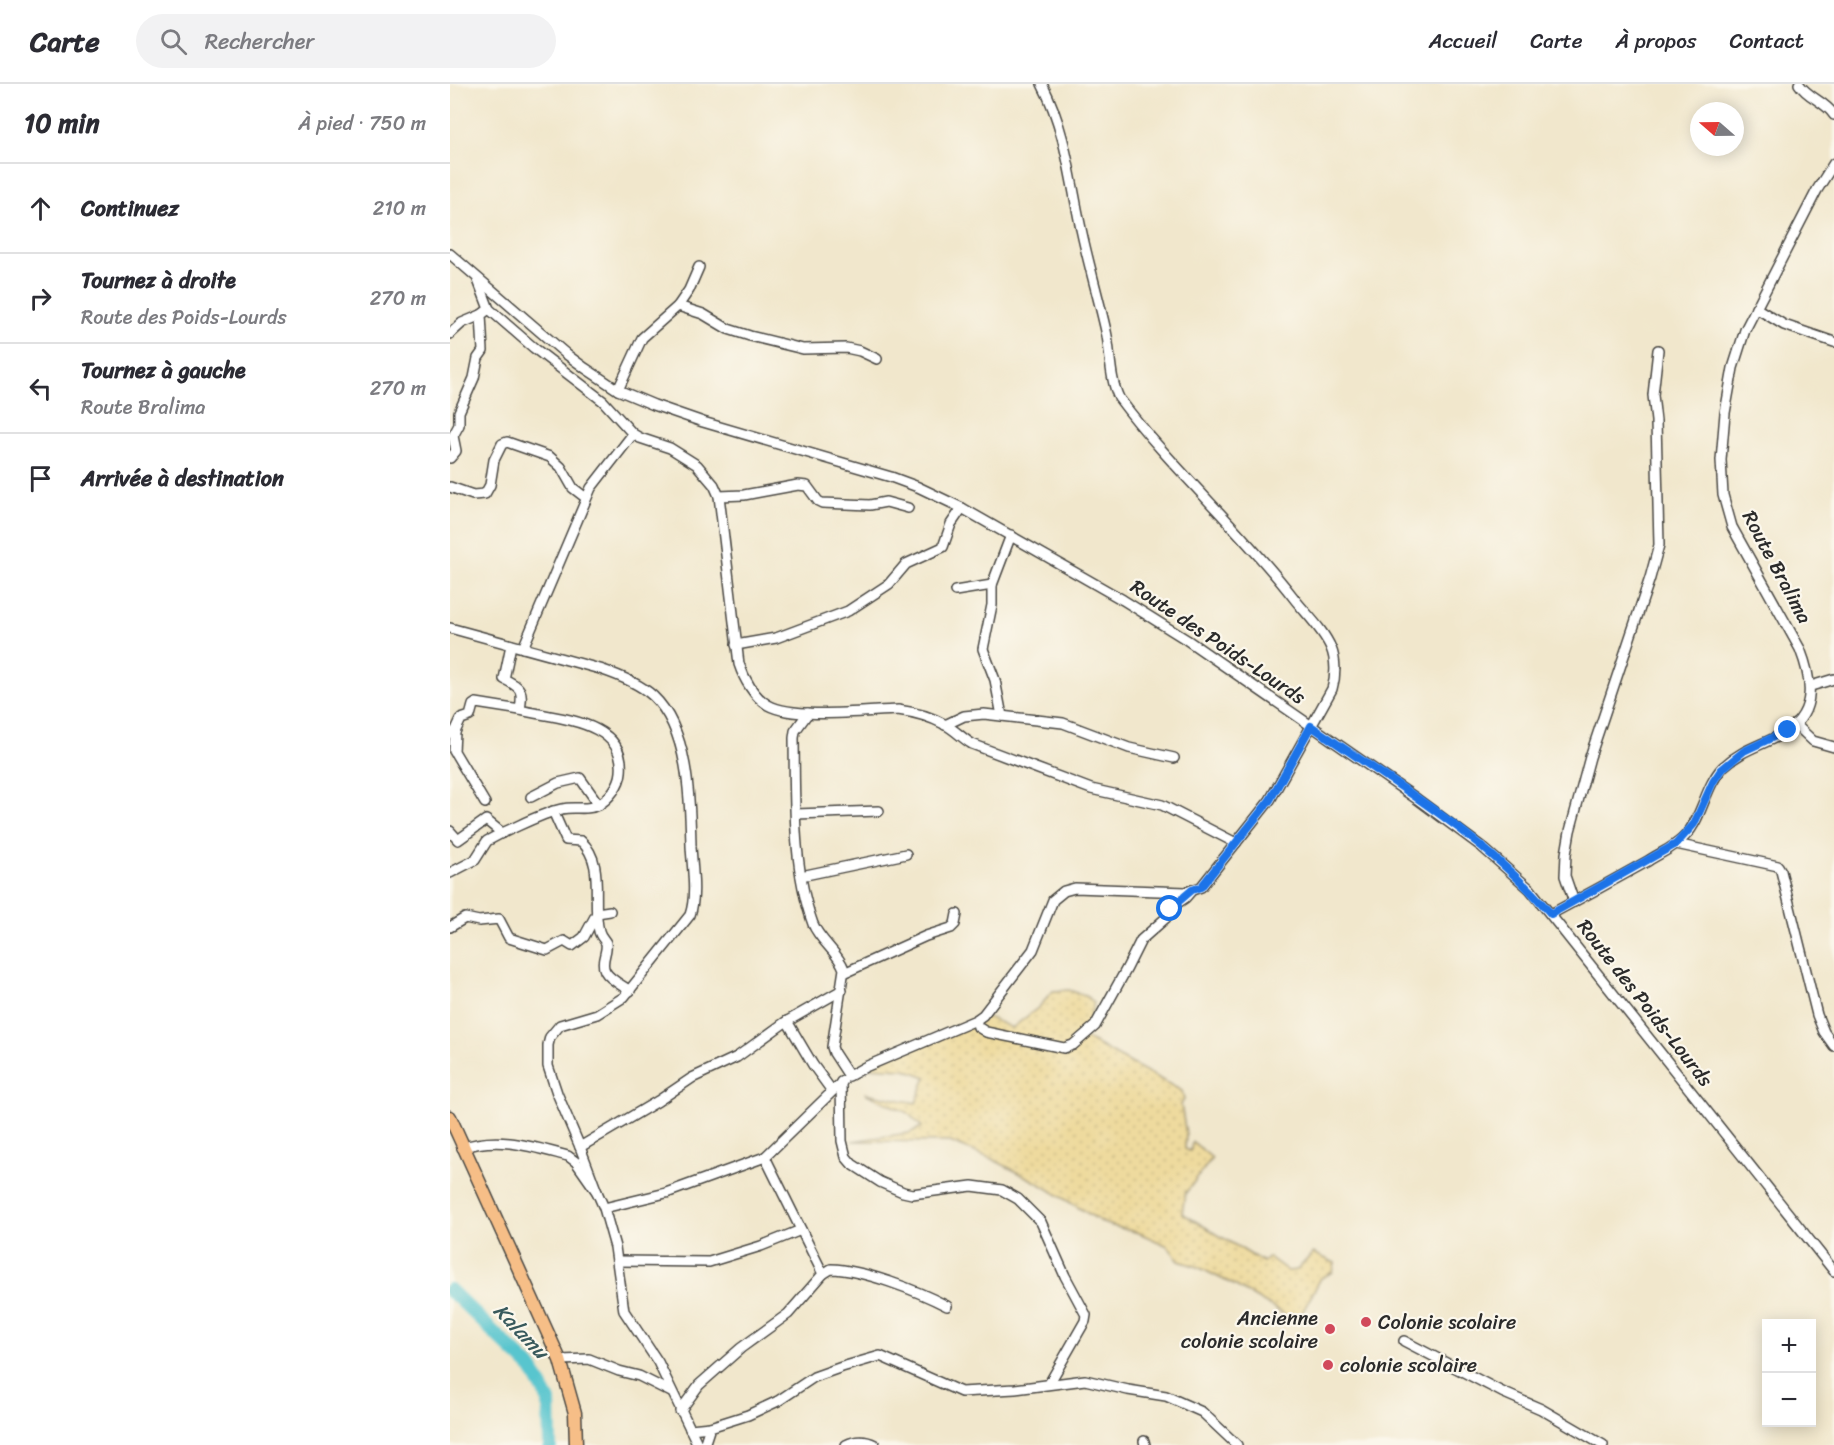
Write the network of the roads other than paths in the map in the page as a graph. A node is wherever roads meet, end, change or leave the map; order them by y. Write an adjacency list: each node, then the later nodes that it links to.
1 (1042, 84): 38 (street)
2 (1799, 84): 3 (street)
3 (1834, 115)
4 (1834, 163): 9 (street, Route Bralima)
5 (450, 254): 7 (street, Route des Poids-Lourds)
6 (699, 267): 8 (street)
7 (478, 280): 10 (street); 16 (street, Route des Poids-Lourds)
8 (678, 306): 15 (street); 16 (street)
9 (1756, 308): 13 (street); 32 (street, Route Bralima)
10 (489, 309): 11 (street); 17 (street)
11 (480, 315): 12 (street); 18 (street)
12 (450, 334)
13 (1834, 342)
14 (1658, 350): 56 (street)
15 (878, 359)
16 (618, 390): 23 (street, Route des Poids-Lourds)
17 (633, 434): 20 (street); 21 (street)
18 (450, 458)
19 (450, 487): 21 (street)
20 (719, 496): 22 (street); 29 (street)
21 (586, 498): 30 (street)
22 (908, 508)
23 (962, 508): 24 (street, Route des Poids-Lourds); 29 (street)
24 (1011, 536): 25 (street); 38 (street, Route des Poids-Lourds)
25 (992, 585): 26 (street); 35 (street)
26 (955, 591)
27 (450, 628): 28 (street)
28 (511, 645): 30 (street); 33 (street)
29 (736, 645): 34 (street)
30 (523, 648): 64 (street)
31 (1834, 679): 32 (street)
32 (1811, 686): 37 (street)
33 (520, 710): 39 (street); 44 (street)
34 (808, 713): 36 (street); 47 (street)
35 (1002, 716): 36 (street); 41 (street)
36 (945, 724): 50 (street)
37 (1795, 724): 40 (street); 51 (street)
38 (1311, 726): 50 (street); 60 (street, Route des Poids-Lourds)
39 (453, 732): 43 (street)
40 (1834, 747)
41 (1174, 758)
42 (531, 797): 44 (street)
43 (485, 803)
44 (598, 805): 45 (street)
45 (553, 811): 49 (street); 58 (street)
46 (879, 811): 47 (street)
47 (796, 814): 54 (street)
48 (450, 831): 49 (street)
49 (502, 833): 53 (street)
50 (1236, 843): 55 (street)
51 (1676, 844): 56 (street); 67 (street)
52 (906, 854): 54 (street)
53 (450, 873)
54 (801, 876): 62 (street)
55 (1192, 890): 65 (street); 65 (street)
56 (1574, 902): 60 (street)
57 (610, 910): 58 (street)
58 (597, 913): 61 (street); 64 (street)
59 (957, 914): 62 (street)
60 (1551, 914): 78 (street, Route des Poids-Lourds)
61 (450, 927)
62 (844, 974): 63 (street)
63 (842, 990): 66 (street); 68 (street)
64 (630, 991): 71 (street)
65 (976, 1020): 68 (street)
66 (787, 1021): 69 (street); 71 (street)
67 (1834, 1047)
68 (845, 1079): 69 (street); 83 (street)
69 (832, 1091): 73 (street)
70 (450, 1117): 72 (main road)
71 (580, 1147): 74 (street)
72 (462, 1148): 74 (street); 82 (main road)
73 (765, 1156): 75 (street); 76 (street)
74 (597, 1192): 75 (street)
75 (604, 1208): 77 (street)
76 (801, 1230): 77 (street); 79 (street)
77 (617, 1261): 84 (street)
78 (1834, 1271)
79 (823, 1274): 80 (street); 85 (street)
80 (946, 1305)
81 (1404, 1341): 94 (street)
82 (560, 1360): 84 (street); 88 (main road)
83 (1049, 1384): 86 (street); 93 (street)
84 (671, 1392): 85 (street)
85 (680, 1411): 87 (street)
86 (710, 1427): 87 (street); 90 (street)
87 (690, 1429): 89 (street)
88 (576, 1445)
89 (698, 1445)
90 (705, 1445)
91 (846, 1445): 92 (street)
92 (874, 1445)
93 (1237, 1445)
94 (1603, 1445)

